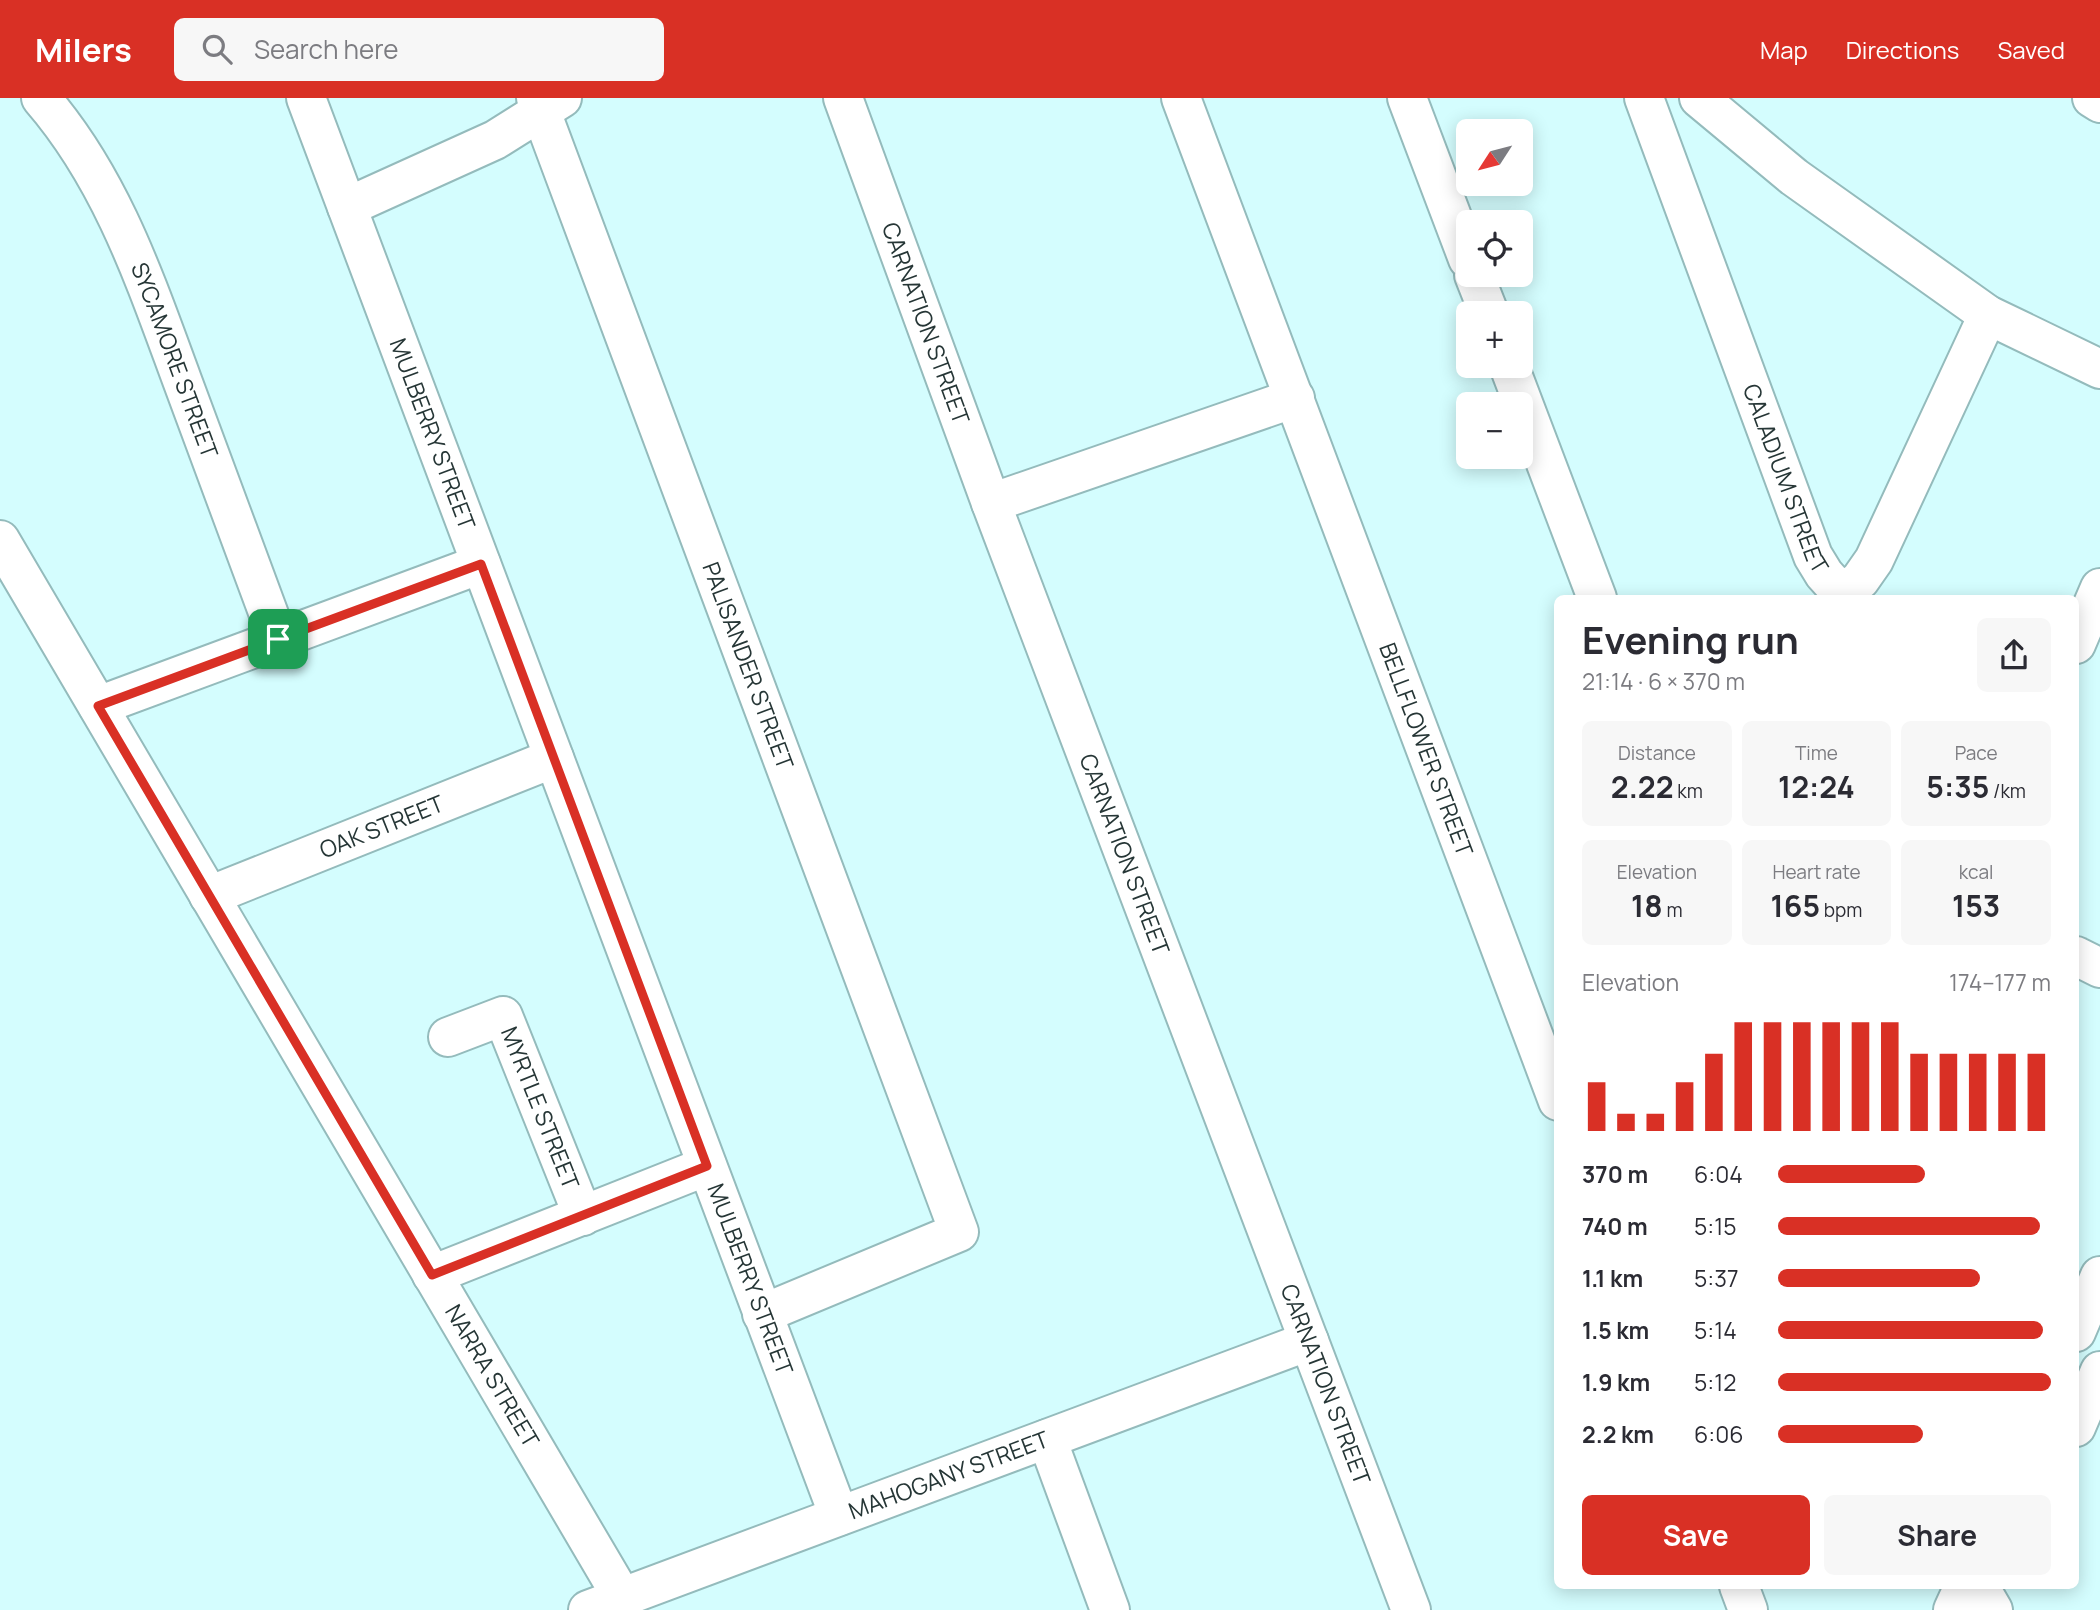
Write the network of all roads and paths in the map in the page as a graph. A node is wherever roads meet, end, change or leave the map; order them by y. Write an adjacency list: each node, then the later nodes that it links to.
1 (41, 98): 23 (street, SYCAMORE STREET)
2 (306, 98): 11 (street, MULBERRY STREET)
3 (844, 98): 17 (street, CARNATION STREET)
4 (1181, 98): 16 (street, BELLFLOWER STREET)
5 (1407, 98): 12 (street)
6 (1644, 98): 13 (street, CALADIUM STREET)
7 (1699, 98): 13 (street)
8 (2092, 98): 10 (street)
9 (547, 103): 11 (street); 35 (street, PALISANDER STREET)
10 (2100, 103)
11 (347, 207): 19 (street, MULBERRY STREET)
12 (1456, 227)
13 (1988, 314): 14 (street)
14 (2100, 369)
15 (1514, 378): 21 (street)
16 (1295, 398): 17 (street); 30 (street, BELLFLOWER STREET)
17 (991, 503): 37 (street, CARNATION STREET)
18 (0, 540): 24 (street, NARRA STREET)
19 (481, 564): 23 (street); 25 (street, MULBERRY STREET)
20 (2100, 588): 22 (street)
21 (1596, 595)
22 (2079, 637)
23 (278, 639): 24 (street)
24 (98, 706): 26 (street, NARRA STREET)
25 (554, 758): 26 (street, OAK STREET); 31 (street, MULBERRY STREET)
26 (209, 896): 33 (street, NARRA STREET)
27 (2079, 958): 28 (street)
28 (2100, 968)
29 (448, 1037): 32 (street, MYRTLE STREET)
30 (1554, 1090)
31 (707, 1166): 32 (street); 35 (street, MULBERRY STREET)
32 (583, 1216): 33 (street)
33 (432, 1275): 46 (street, NARRA STREET)
34 (2100, 1276): 36 (street)
35 (762, 1314): 41 (street, MULBERRY STREET)
36 (2079, 1325)
37 (1309, 1341): 40 (street, MAHOGANY STREET); 48 (street, CARNATION STREET)
38 (2100, 1371): 39 (street)
39 (2079, 1420)
40 (1047, 1439): 41 (street, MAHOGANY STREET); 47 (street)
41 (839, 1516): 46 (street, MAHOGANY STREET)
42 (1740, 1589): 49 (street)
43 (1963, 1589): 50 (street)
44 (1981, 1589): 51 (street)
45 (2004, 1589): 51 (street)
46 (605, 1604)
47 (1110, 1610)
48 (1410, 1610)
49 (1748, 1610)
50 (1953, 1610)
51 (1994, 1610)

